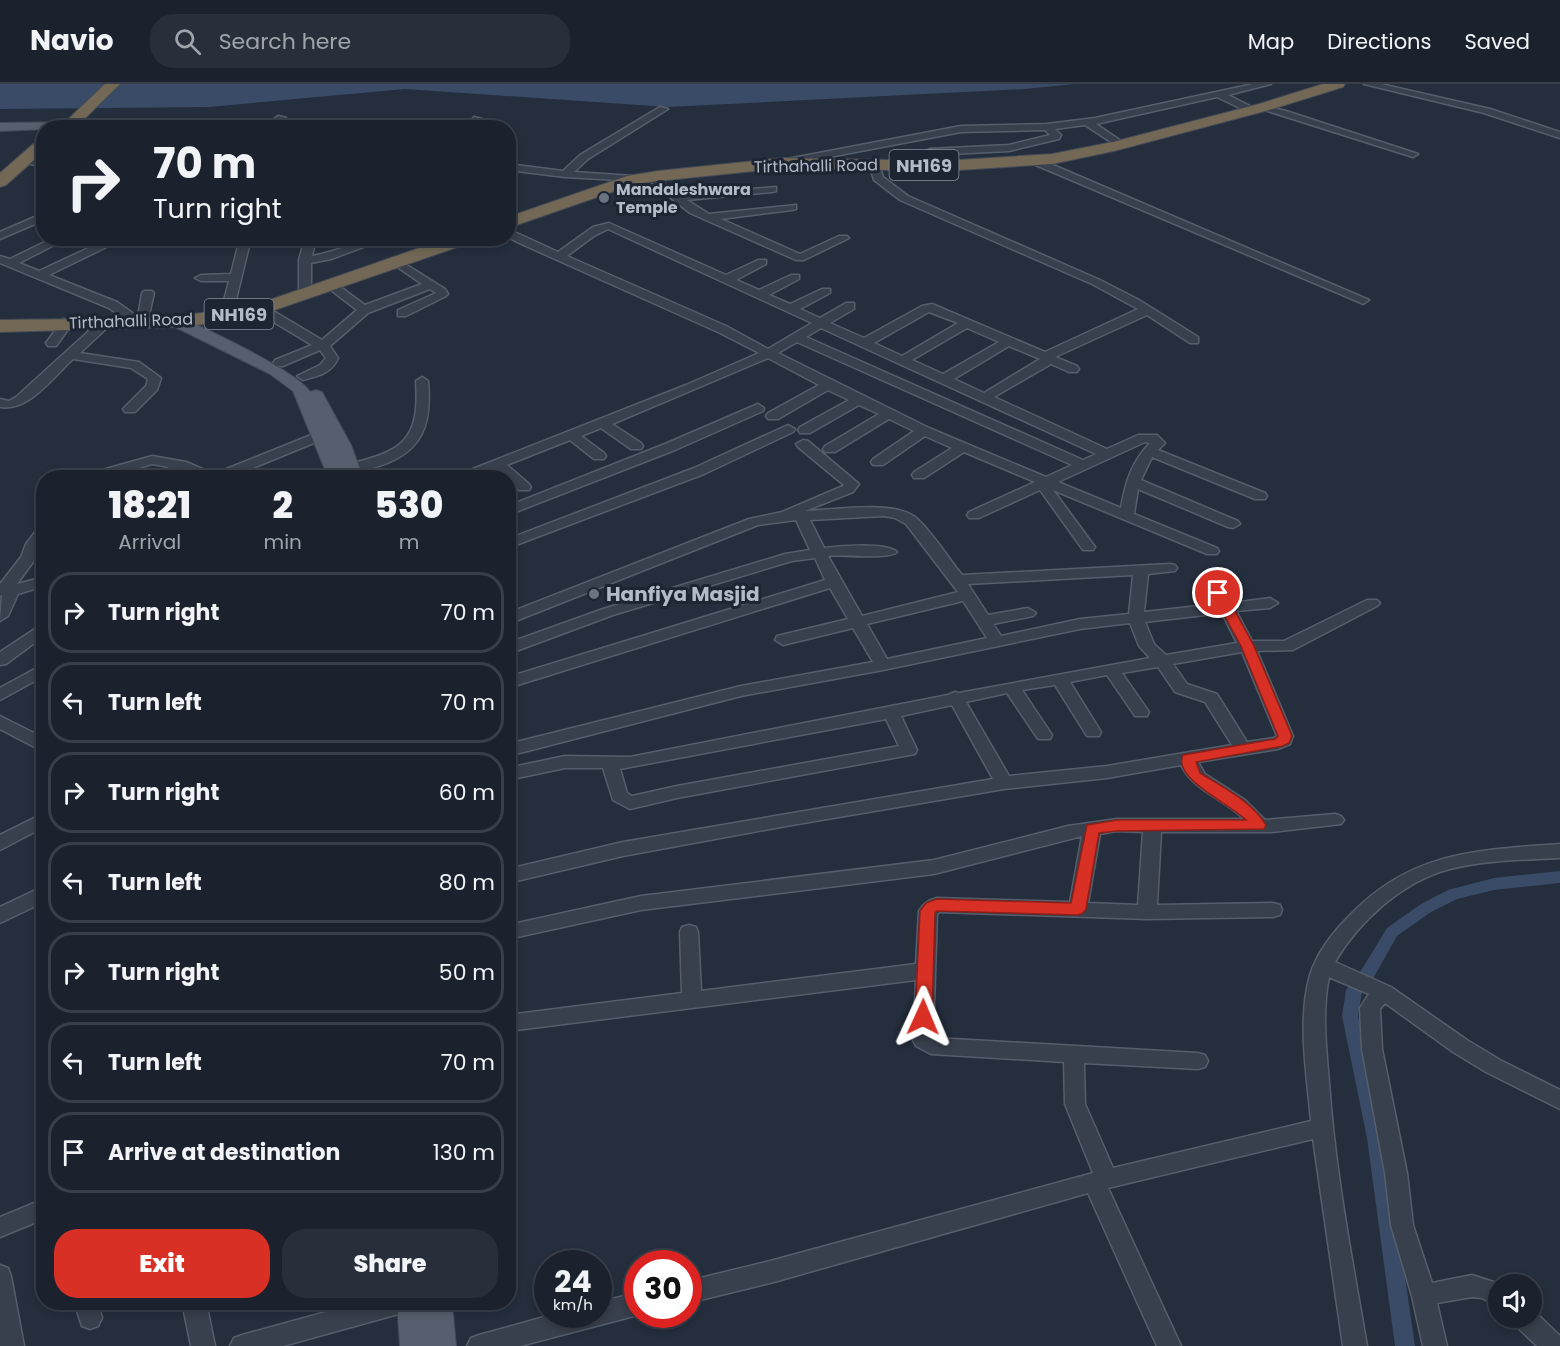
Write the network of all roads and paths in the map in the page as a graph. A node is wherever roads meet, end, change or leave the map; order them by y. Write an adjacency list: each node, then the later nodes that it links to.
1 (114, 84): 10 (highway)
2 (1266, 84): 5 (street)
3 (1338, 84): 7 (highway, Tirthahalli Road / NH169)
4 (1369, 84): 18 (street)
5 (1238, 86): 6 (street)
6 (1213, 93): 7 (street); 12 (street)
7 (1258, 108): 19 (highway, Tirthahalli Road / NH169); 21 (street)
8 (663, 109): 29 (street)
9 (281, 118): 11 (street)
10 (74, 120)
11 (278, 120)
12 (1087, 122): 15 (street); 19 (street)
13 (36, 126): 14 (main road)
14 (0, 127)
15 (1047, 127): 16 (street); 22 (street)
16 (971, 129): 17 (street); 22 (street)
17 (922, 135): 23 (street); 26 (street)
18 (1560, 135)
19 (1120, 145): 24 (highway, Tirthahalli Road / NH169)
20 (36, 149): 32 (highway)
21 (1413, 154)
22 (985, 158): 23 (highway, Tirthahalli Road / NH169); 24 (highway, Tirthahalli Road / NH169)
23 (933, 159): 27 (highway, Tirthahalli Road / NH169)
24 (1035, 161): 65 (street)
25 (36, 163): 34 (highway)
26 (782, 163): 27 (highway, Tirthahalli Road / NH169); 30 (highway, Tirthahalli Road / NH169)
27 (874, 164): 70 (street)
28 (516, 168): 29 (street)
29 (565, 174): 31 (street)
30 (651, 177): 31 (highway, Tirthahalli Road / NH169); 35 (street)
31 (633, 179): 39 (highway, Tirthahalli Road / NH169)
32 (0, 182)
33 (772, 189): 35 (street)
34 (0, 192)
35 (677, 198): 37 (street)
36 (792, 207): 37 (street)
37 (708, 217): 42 (street)
38 (36, 220): 40 (street)
39 (516, 220)
40 (0, 236)
41 (516, 237): 49 (street)
42 (843, 238)
43 (41, 246): 50 (street)
44 (102, 246): 54 (street)
45 (244, 246): 55 (street)
46 (309, 246): 51 (street)
47 (359, 246): 51 (street)
48 (443, 246): 52 (highway, Tirthahalli Road / NH169)
49 (559, 256): 58 (street); 86 (street)
50 (3, 260): 54 (street)
51 (305, 260): 63 (street)
52 (398, 262): 59 (street); 60 (highway, Tirthahalli Road / NH169)
53 (762, 262): 58 (street)
54 (39, 275): 73 (street)
55 (236, 277): 57 (street); 72 (street)
56 (795, 277): 64 (street)
57 (201, 278)
58 (726, 280): 64 (street)
59 (431, 284): 69 (street); 71 (street)
60 (331, 285): 63 (highway, Tirthahalli Road / NH169); 69 (street)
61 (826, 291): 68 (street)
62 (148, 293): 73 (street)
63 (305, 293): 67 (highway, Tirthahalli Road / NH169)
64 (759, 295): 68 (street)
65 (1363, 300)
66 (850, 306): 76 (street)
67 (261, 309): 72 (highway, Tirthahalli Road / NH169); 85 (street)
68 (790, 309): 76 (street)
69 (364, 310): 85 (street)
70 (1147, 310): 81 (street); 88 (street)
71 (402, 313)
72 (226, 316): 74 (highway, Tirthahalli Road / NH169)
73 (140, 321): 74 (highway, Tirthahalli Road / NH169); 75 (highway, Tirthahalli Road / NH169)
74 (183, 321): 90 (main road); 106 (main road)
75 (106, 322): 77 (highway, Tirthahalli Road / NH169); 87 (street)
76 (819, 322): 80 (street); 84 (street)
77 (63, 323): 79 (highway, Tirthahalli Road / NH169); 83 (street)
78 (967, 323): 82 (street); 84 (street); 89 (street)
79 (0, 326)
80 (796, 337): 86 (street); 116 (street)
81 (1194, 340)
82 (1009, 341): 88 (street); 93 (street)
83 (52, 343)
84 (864, 343): 89 (street)
85 (321, 345): 90 (street); 92 (street)
86 (768, 354): 95 (street); 103 (street)
87 (70, 355): 98 (street); 100 (street)
88 (1048, 358): 91 (street); 96 (street)
89 (902, 361): 93 (street)
90 (279, 363): 92 (main road)
91 (1073, 369)
92 (303, 376): 123 (main road)
93 (943, 380): 96 (street)
94 (422, 381): 124 (street)
95 (828, 385): 97 (street); 102 (street)
96 (984, 398): 112 (street)
97 (859, 400): 101 (street); 136 (street)
98 (0, 403)
99 (758, 408): 133 (street)
100 (130, 409)
101 (889, 414): 105 (street); 110 (street)
102 (773, 416)
103 (602, 423): 107 (street); 108 (street)
104 (788, 429): 140 (street)
105 (924, 431): 109 (street); 114 (street)
106 (321, 435): 121 (street); 122 (main road)
107 (571, 435): 113 (street); 115 (street)
108 (636, 446)
109 (961, 448): 127 (street); 130 (street)
110 (830, 449)
111 (1149, 451): 112 (street); 129 (street); 132 (street)
112 (1107, 454): 116 (street)
113 (598, 456)
114 (878, 462)
115 (498, 464): 125 (street); 126 (street)
116 (1083, 465): 130 (street)
117 (184, 466): 118 (street); 119 (street); 120 (street)
118 (117, 470)
119 (175, 470)
120 (193, 470)
121 (236, 470)
122 (344, 470)
123 (346, 470)
124 (358, 470)
125 (483, 470)
126 (505, 470)
127 (920, 475)
128 (516, 480): 131 (street)
129 (1133, 482): 135 (street); 138 (street)
130 (1044, 484): 134 (street); 135 (street); 141 (street)
131 (524, 487)
132 (1260, 496)
133 (516, 508)
134 (974, 515)
135 (1127, 516): 142 (street)
136 (780, 517): 137 (street); 160 (street)
137 (801, 517): 145 (street); 150 (street)
138 (1233, 524)
139 (36, 540): 146 (street)
140 (516, 541)
141 (1088, 547)
142 (1212, 551)
143 (36, 552): 146 (street)
144 (890, 552): 145 (street)
145 (818, 553): 152 (street); 167 (street)
146 (28, 556): 153 (street)
147 (1170, 568): 148 (street)
148 (1141, 571): 150 (street); 161 (street)
149 (1211, 578): 157 (street)
150 (958, 580): 154 (street)
151 (36, 582): 153 (street)
152 (834, 582): 162 (street); 175 (street)
153 (6, 585): 159 (street)
154 (967, 595): 162 (street); 163 (street)
155 (1270, 603): 157 (street)
156 (1372, 603): 168 (street)
157 (1226, 607): 161 (street); 168 (street)
158 (1028, 613): 163 (street)
159 (0, 616)
160 (516, 616)
161 (1136, 618): 166 (street); 170 (street)
162 (857, 621): 165 (street); 171 (street)
163 (983, 621): 166 (street)
164 (36, 634): 169 (street)
165 (783, 640)
166 (997, 642): 171 (street)
167 (516, 646)
168 (1247, 646): 170 (street); 186 (street)
169 (0, 660)
170 (1162, 660): 172 (street); 186 (street)
171 (883, 665): 185 (street)
172 (1112, 669): 174 (street); 179 (street)
173 (36, 674): 177 (street)
174 (1059, 678): 176 (street); 182 (street)
175 (516, 680)
176 (1011, 687): 178 (street); 183 (street)
177 (0, 695)
178 (955, 697): 180 (street); 190 (street)
179 (1141, 712)
180 (891, 713): 188 (street); 188 (street)
181 (0, 723): 184 (street)
182 (1093, 732)
183 (1044, 735)
184 (36, 742)
185 (516, 748)
186 (1243, 749): 187 (street)
187 (1188, 758): 190 (street); 194 (street)
188 (610, 764): 189 (street)
189 (516, 772)
190 (1004, 783): 198 (street)
191 (1335, 820): 194 (street)
192 (36, 823): 196 (street)
193 (1152, 825): 194 (street); 195 (street); 204 (street)
194 (1259, 825)
195 (1092, 829): 202 (street); 206 (street)
196 (0, 843)
197 (1560, 851): 208 (street)
198 (516, 874)
199 (36, 887): 201 (street)
200 (36, 897): 205 (street)
201 (0, 905)
202 (1078, 909): 204 (street); 209 (street)
203 (1273, 910): 204 (street)
204 (1147, 912)
205 (0, 916)
206 (516, 930)
207 (689, 932): 211 (street)
208 (1330, 968): 210 (street); 216 (street)
209 (924, 971): 211 (street); 213 (street)
210 (1380, 991): 215 (street); 223 (street)
211 (692, 1000): 212 (street)
212 (516, 1022)
213 (1074, 1054): 214 (street); 217 (street)
214 (1198, 1061)
215 (1560, 1100)
216 (1320, 1128): 217 (street); 237 (street)
217 (1101, 1181): 221 (street); 236 (street)
218 (36, 1212): 219 (street)
219 (0, 1227)
220 (0, 1276): 231 (street)
221 (702, 1289)
222 (1488, 1289): 223 (street)
223 (1424, 1296): 238 (street)
224 (196, 1310): 232 (street)
225 (374, 1310): 230 (street)
226 (413, 1310): 233 (main road)
227 (438, 1310): 234 (main road)
228 (545, 1328): 235 (street)
229 (1535, 1328): 239 (street)
230 (257, 1344)
231 (12, 1346)
232 (203, 1346)
233 (415, 1346)
234 (441, 1346)
235 (479, 1346)
236 (1169, 1346)
237 (1355, 1346)
238 (1435, 1346)
239 (1554, 1346)

